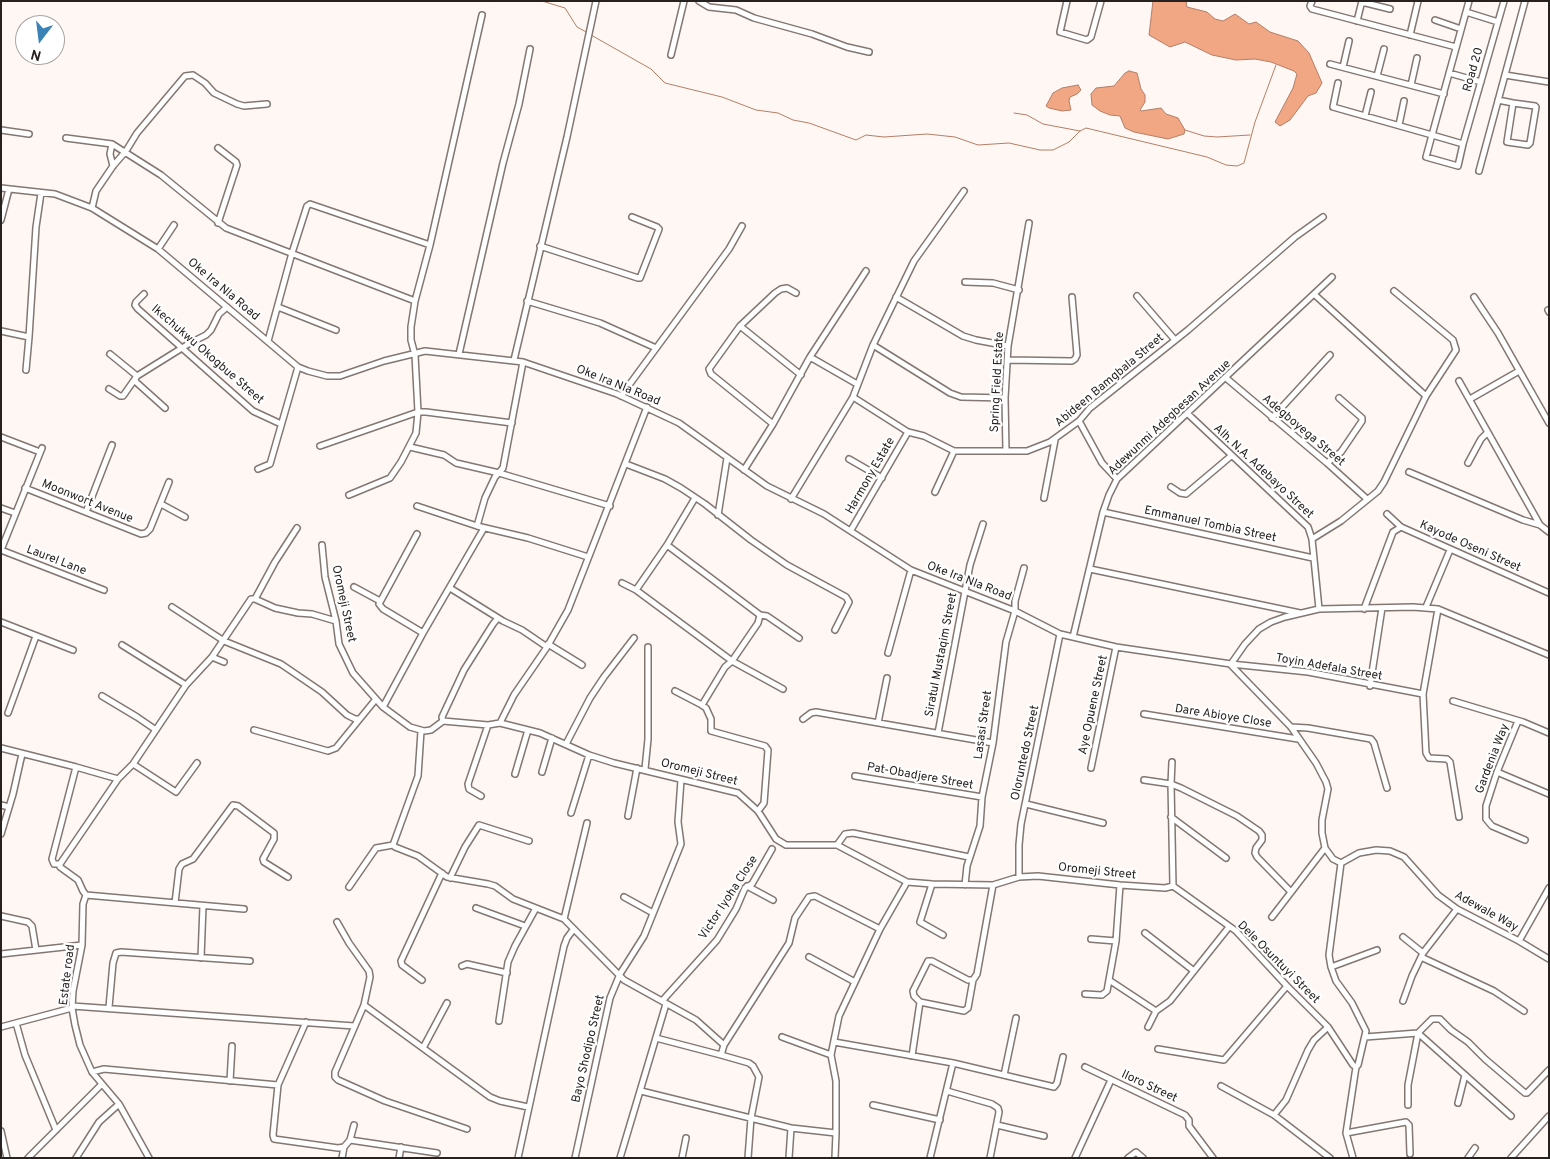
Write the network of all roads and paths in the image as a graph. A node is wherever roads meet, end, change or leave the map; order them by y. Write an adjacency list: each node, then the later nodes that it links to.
1 (596, 1): 67 (street)
2 (684, 1): 25 (street)
3 (699, 1): 24 (street)
4 (1067, 1): 5 (street)
5 (1101, 1)
6 (1312, 1): 16 (street)
7 (1418, 1): 19 (street)
8 (1469, 1): 13 (street)
9 (1504, 1): 17 (street, Road 20)
10 (1525, 1): 30 (street)
11 (1362, 2): 12 (street); 16 (street)
12 (1390, 9)
13 (1466, 12): 17 (street); 18 (street)
14 (482, 15): 66 (street)
15 (1435, 20): 18 (street)
16 (1357, 21): 19 (street)
17 (1498, 22): 32 (street, Road 20)
18 (1461, 29): 21 (street)
19 (1410, 35): 21 (street)
20 (1349, 41): 28 (street)
21 (1456, 47): 29 (street)
22 (530, 49): 97 (street)
23 (1384, 49): 31 (street)
24 (869, 52)
25 (670, 54)
26 (1417, 58): 35 (street)
27 (1330, 64): 28 (street)
28 (1343, 67): 31 (street)
29 (1449, 73): 32 (street); 37 (street)
30 (1505, 75): 33 (street); 38 (street)
31 (1377, 76): 35 (street)
32 (1480, 82): 49 (street, Road 20)
33 (1549, 82)
34 (1338, 83): 42 (street)
35 (1411, 85): 37 (street)
36 (1371, 92): 42 (street)
37 (1444, 94): 46 (street)
38 (1498, 100): 40 (street); 53 (street)
39 (1404, 102): 43 (street)
40 (1513, 102): 40 (street)
41 (267, 104): 51 (street)
42 (1366, 116): 43 (street)
43 (1399, 125): 46 (street)
44 (1, 130): 45 (street)
45 (29, 134)
46 (1432, 135): 49 (street); 49 (street, Road 20)
47 (66, 138): 48 (street)
48 (112, 144): 51 (street); 52 (street)
49 (1463, 144)
50 (218, 148): 62 (street)
51 (126, 151): 52 (street); 62 (street)
52 (113, 166): 58 (street)
53 (1479, 171)
54 (1, 188): 55 (street, Oke Ira Nla Road)
55 (9, 189): 57 (street, Oke Ira Nla Road); 61 (street)
56 (964, 190): 79 (street)
57 (41, 193): 58 (street, Oke Ira Nla Road); 89 (street)
58 (92, 208): 68 (street, Oke Ira Nla Road)
59 (632, 217): 67 (street)
60 (1323, 218): 90 (street, Abideen Bamgbala Street)
61 (1, 220)
62 (218, 223): 69 (street)
63 (1029, 223): 73 (street, Spring Field Estate)
64 (174, 225): 68 (street)
65 (742, 226): 95 (street)
66 (430, 245): 69 (street); 82 (street)
67 (540, 246): 83 (street)
68 (158, 249): 84 (street, Oke Ira Nla Road)
69 (292, 253): 82 (street); 85 (street)
70 (866, 271): 100 (street)
71 (1332, 277): 77 (street, Adewunmi Adegbesan Avenue)
72 (965, 282): 73 (street)
73 (1019, 290): 93 (street, Spring Field Estate)
74 (1394, 291): 114 (street)
75 (796, 293): 86 (street)
76 (144, 294): 94 (street, Ikechukwu Okogbue Street)
77 (1315, 295): 109 (street, Adewunmi Adegbesan Avenue); 114 (street)
78 (1137, 296): 90 (street)
79 (896, 297): 92 (street); 93 (street)
80 (1072, 297): 102 (street)
81 (1474, 297): 106 (street)
82 (415, 301): 99 (street)
83 (527, 301): 95 (street); 101 (street)
84 (226, 307): 91 (street, Oke Ira Nla Road); 94 (street)
85 (278, 307): 87 (street); 91 (street)
86 (740, 326): 107 (street); 128 (street)
87 (336, 330)
88 (1, 331): 89 (street)
89 (29, 337): 105 (street)
90 (1175, 340): 124 (street, Abideen Bamgbala Street)
91 (268, 341): 104 (street, Oke Ira Nla Road)
92 (873, 345): 111 (street); 116 (street)
93 (1008, 346): 102 (street, Spring Field Estate)
94 (183, 347): 108 (street); 127 (street, Ikechukwu Okogbue Street)
95 (656, 348): 113 (street)
96 (110, 354): 108 (street)
97 (459, 354): 99 (street, Oke Ira Nla Road); 101 (street, Oke Ira Nla Road)
98 (1330, 354): 123 (street)
99 (414, 355): 104 (street, Oke Ira Nla Road); 121 (street)
100 (810, 357): 107 (street); 111 (street)
101 (514, 360): 103 (street, Oke Ira Nla Road)
102 (1008, 360): 116 (street, Spring Field Estate)
103 (523, 362): 113 (street, Oke Ira Nla Road); 125 (street)
104 (298, 367): 127 (street)
105 (26, 370)
106 (1519, 371): 118 (street); 126 (street)
107 (801, 375): 128 (street)
108 (136, 378): 112 (street); 119 (street)
109 (1226, 378): 122 (street, Adewunmi Adegbesan Avenue); 123 (street, Adegboyega Street)
110 (1459, 381): 118 (street)
111 (857, 384): 115 (street)
112 (109, 389)
113 (621, 396): 120 (street, Oke Ira Nla Road)
114 (1426, 396): 158 (street)
115 (853, 397): 129 (street, Abideen Bamgbala Street); 157 (street)
116 (1005, 398): 137 (street, Spring Field Estate)
117 (1339, 398): 141 (street)
118 (1470, 399): 130 (street)
119 (165, 408)
120 (647, 408): 139 (street, Oke Ira Nla Road); 143 (street)
121 (418, 412): 125 (street); 134 (street); 135 (street)
122 (1188, 414): 138 (street, Alh. N.A. Adebayo Street); 149 (street, Adewunmi Adegbesan Avenue)
123 (1272, 418): 141 (street, Adegboyega Street)
124 (1079, 421): 132 (street, Abideen Bamgbala Street); 149 (street)
125 (512, 423): 147 (street)
126 (1549, 423)
127 (281, 424): 144 (street)
128 (773, 424): 145 (street)
129 (908, 432): 136 (street, Abideen Bamgbala Street); 148 (street, Harmony Estate)
130 (1488, 433): 142 (street); 170 (street)
131 (1, 437): 152 (street)
132 (1055, 440): 137 (street, Abideen Bamgbala Street); 156 (street)
133 (112, 445): 163 (street)
134 (320, 446)
135 (410, 447): 147 (street); 154 (street)
136 (954, 451): 137 (street, Abideen Bamgbala Street); 153 (street)
137 (1006, 451)
138 (1231, 456): 151 (street); 178 (street, Alh. N.A. Adebayo Street)
139 (727, 458): 145 (street, Oke Ira Nla Road); 167 (street)
140 (849, 459): 148 (street)
141 (1327, 463): 158 (street, Adegboyega Street)
142 (1468, 463)
143 (626, 464): 155 (street); 161 (street)
144 (258, 469)
145 (744, 470): 157 (street, Oke Ira Nla Road)
146 (1409, 472): 170 (street)
147 (500, 473): 161 (street); 171 (street)
148 (882, 478): 175 (street, Harmony Estate)
149 (1117, 479): 164 (street, Adewunmi Adegbesan Avenue)
150 (169, 482): 159 (street)
151 (1171, 487)
152 (25, 488): 163 (street, Moonwort Avenue); 165 (street)
153 (935, 492)
154 (349, 495)
155 (695, 498): 167 (street); 180 (street)
156 (1044, 498)
157 (791, 499): 175 (street, Oke Ira Nla Road)
158 (1367, 500): 178 (street)
159 (162, 504): 163 (street, Moonwort Avenue); 168 (street)
160 (417, 506): 171 (street)
161 (610, 506): 183 (street)
162 (1, 508): 165 (street)
163 (86, 512)
164 (1103, 512): 184 (street, Emmanuel Tombia Street); 186 (street, Adewunmi Adegbesan Avenue)
165 (15, 513): 181 (street)
166 (1387, 514): 174 (street, Kayode Oseni Street)
167 (718, 515): 209 (street)
168 (185, 517)
169 (983, 524): 193 (street, Siratul Mustaqim Street)
170 (1540, 525): 176 (street)
171 (477, 526): 173 (street)
172 (297, 528): 195 (street)
173 (484, 528): 183 (street); 190 (street)
174 (1401, 528): 182 (street, Kayode Oseni Street); 201 (street)
175 (851, 530): 187 (street, Oke Ira Nla Road)
176 (1549, 532)
177 (417, 534): 196 (street)
178 (1312, 539): 184 (street, Alh. N.A. Adebayo Street)
179 (322, 545): 207 (street, Oromeji Street)
180 (667, 545): 192 (street); 205 (street)
181 (1, 550): 191 (street, Laurel Lane)
182 (1450, 550): 194 (street, Kayode Oseni Street); 198 (street)
183 (588, 556): 218 (street)
184 (1313, 558): 200 (street, Alh. N.A. Adebayo Street)
185 (1024, 568): 203 (street, Lasasi Street)
186 (1090, 569): 204 (street); 213 (street, Adewunmi Adegbesan Avenue)
187 (911, 570): 193 (street, Oke Ira Nla Road); 222 (street)
188 (622, 583): 192 (street)
189 (354, 587): 196 (street)
190 (450, 588): 206 (street); 210 (street)
191 (104, 590)
192 (636, 590): 225 (street)
193 (965, 591): 203 (street, Oke Ira Nla Road); 254 (street, Siratul Mustaqim Street)
194 (1549, 592)
195 (254, 599): 207 (street); 216 (street)
196 (380, 601): 210 (street)
197 (172, 607): 216 (street)
198 (1426, 607): 199 (street); 202 (street)
199 (1382, 608): 201 (street); 231 (street)
200 (1319, 609): 201 (street); 204 (street)
201 (1364, 609)
202 (1438, 609): 223 (street); 234 (street)
203 (1015, 611): 211 (street, Oke Ira Nla Road); 258 (street, Lasasi Street)
204 (1303, 613): 228 (street)
205 (760, 615): 215 (street); 225 (street)
206 (498, 618): 218 (street); 244 (street)
207 (336, 621): 236 (street, Oromeji Street)
208 (1, 622): 212 (street)
209 (836, 630)
210 (423, 633): 239 (street)
211 (1060, 634): 213 (street, Oke Ira Nla Road); 283 (street, Oloruntedo Street)
212 (36, 636): 221 (street); 240 (street)
213 (1073, 637): 220 (street, Oke Ira Nla Road)
214 (634, 638): 259 (street)
215 (799, 638)
216 (224, 640): 224 (street); 242 (street)
217 (122, 645): 230 (street)
218 (547, 646): 227 (street); 246 (street)
219 (648, 647): 269 (street)
220 (1116, 647): 228 (street, Oke Ira Nla Road); 268 (street, Aye Opuene Street)
221 (73, 650)
222 (888, 653)
223 (1549, 655)
224 (212, 657): 226 (street); 230 (street)
225 (732, 661): 232 (street); 238 (street)
226 (224, 662)
227 (582, 664)
228 (1231, 664): 231 (street, Toyin Adefala Street); 249 (street)
229 (886, 678): 247 (street)
230 (186, 685): 250 (street)
231 (1370, 686): 234 (street, Toyin Adefala Street)
232 (783, 689)
233 (675, 691): 238 (street)
234 (1423, 694): 289 (street)
235 (102, 696): 250 (street)
236 (376, 699): 239 (street, Oromeji Street); 242 (street)
237 (1453, 701): 245 (street)
238 (702, 705): 285 (street)
239 (384, 708): 253 (street, Oromeji Street)
240 (8, 714)
241 (1144, 714): 257 (street, Dare Abioye Close)
242 (359, 719): 251 (street)
243 (803, 719): 247 (street)
244 (443, 721): 248 (street, Oromeji Street); 253 (street, Oromeji Street)
245 (1518, 721): 255 (street); 271 (street, Gardenia Way)
246 (500, 723): 248 (street, Oromeji Street); 252 (street, Oromeji Street)
247 (878, 723): 254 (street)
248 (488, 725): 280 (street)
249 (1291, 728): 257 (street); 278 (street)
250 (156, 730): 265 (street)
251 (254, 730)
252 (528, 730): 256 (street, Oromeji Street); 272 (street)
253 (420, 731): 295 (street)
254 (938, 733): 258 (street)
255 (1549, 733)
256 (552, 738): 259 (street, Oromeji Street); 270 (street)
257 (1298, 739): 297 (street)
258 (993, 743): 281 (street, Lasasi Street)
259 (566, 744): 262 (street, Oromeji Street)
260 (1, 748): 261 (street)
261 (22, 754): 266 (street); 284 (street)
262 (589, 755): 267 (street, Oromeji Street); 286 (street)
263 (1172, 762): 277 (street)
264 (197, 763): 265 (street)
265 (133, 764): 274 (street)
266 (76, 766): 274 (street); 302 (street)
267 (637, 768): 269 (street, Oromeji Street); 287 (street)
268 (1091, 768)
269 (645, 769): 275 (street, Oromeji Street)
270 (542, 772)
271 (1497, 772): 279 (street); 293 (street, Gardenia Way)
272 (515, 774)
273 (855, 776): 281 (street, Pat-Obadjere Street)
274 (118, 779): 302 (street)
275 (681, 780): 285 (street, Oromeji Street); 326 (street, Bayo Shodipo Street)
276 (1144, 780): 277 (street)
277 (1171, 784): 288 (street); 316 (street)
278 (1387, 788)
279 (1549, 794)
280 (481, 796)
281 (982, 797): 299 (street, Lasasi Street)
282 (1, 804): 284 (street)
283 (1026, 804): 291 (street); 305 (street, Oloruntedo Street)
284 (9, 807): 292 (street)
285 (758, 810): 296 (street, Oromeji Street)
286 (571, 813)
287 (628, 816)
288 (1172, 817): 300 (street); 313 (street)
289 (1459, 817)
290 (587, 822): 329 (street)
291 (1103, 823)
292 (1, 834)
293 (1525, 840)
294 (529, 841): 306 (street)
295 (393, 845): 303 (street); 314 (street)
296 (837, 845): 299 (street); 307 (street, Oromeji Street)
297 (1325, 848): 301 (street); 316 (street)
298 (772, 849): 312 (street, Victor Iyoha Close)
299 (969, 857): 309 (street, Lasasi Street)
300 (1226, 858)
301 (1342, 863): 325 (street, Adewale Way); 351 (street)
302 (60, 864): 317 (street)
303 (442, 873): 306 (street); 355 (street)
304 (288, 877): 320 (street)
305 (1019, 877): 310 (street, Oromeji Street); 311 (street, Oromeji Street)
306 (450, 878): 323 (street)
307 (907, 882): 308 (street, Oromeji Street); 333 (street)
308 (932, 884): 309 (street, Oromeji Street); 336 (street)
309 (965, 885): 310 (street, Oromeji Street)
310 (993, 885): 356 (street)
311 (1120, 885): 313 (street, Oromeji Street); 339 (street)
312 (747, 886): 319 (street); 361 (street, Victor Iyoha Close)
313 (1173, 886): 332 (street, Dele Osuntuyi Street)
314 (349, 887)
315 (1549, 888): 340 (street)
316 (1291, 892): 328 (street)
317 (86, 895): 320 (street); 341 (street, Estate road)
318 (624, 897): 326 (street)
319 (773, 900)
320 (175, 903): 321 (street)
321 (203, 906): 324 (street); 347 (street)
322 (476, 908): 331 (street)
323 (536, 908): 329 (street); 331 (street)
324 (244, 909)
325 (1456, 909): 340 (street, Adewale Way); 345 (street)
326 (653, 913): 354 (street, Bayo Shodipo Street)
327 (1, 916): 342 (street)
328 (1272, 917)
329 (564, 919): 334 (street)
330 (337, 922): 365 (street)
331 (525, 926): 353 (street)
332 (1229, 927): 352 (street); 359 (street, Dele Osuntuyi Street)
333 (880, 929): 358 (street); 383 (street)
334 (573, 930): 354 (street); 409 (street)
335 (1146, 933): 352 (street)
336 (943, 935)
337 (1403, 937): 345 (street)
338 (1091, 939): 339 (street)
339 (1116, 941): 357 (street)
340 (1519, 941): 348 (street, Adewale Way)
341 (82, 945): 342 (street); 366 (street, Estate road)
342 (36, 950): 344 (street)
343 (1377, 950): 351 (street)
344 (1, 954)
345 (1422, 955): 363 (street); 369 (street)
346 (809, 957): 358 (street)
347 (201, 958): 349 (street); 367 (street)
348 (1549, 959)
349 (250, 961)
350 (462, 966): 353 (street)
351 (1331, 967): 380 (street)
352 (1194, 971): 368 (street)
353 (507, 972): 371 (street)
354 (620, 974): 361 (street); 440 (street, Bayo Shodipo Street)
355 (422, 980)
356 (973, 980): 362 (street); 362 (street)
357 (1109, 980): 360 (street); 368 (street)
358 (855, 982): 382 (street)
359 (1287, 986): 377 (street, Dele Osuntuyi Street); 386 (street)
360 (1085, 994)
361 (664, 1002): 381 (street); 383 (street)
362 (920, 1002): 389 (street)
363 (1403, 1002)
364 (447, 1004): 385 (street)
365 (364, 1005): 374 (street); 385 (street)
366 (72, 1007): 367 (street); 373 (street); 395 (street, Estate road)
367 (109, 1007): 372 (street)
368 (1156, 1011): 376 (street)
369 (1524, 1011)
370 (1016, 1018): 396 (street)
371 (500, 1021)
372 (306, 1022): 374 (street); 401 (street)
373 (16, 1023): 375 (street); 419 (street)
374 (354, 1026): 418 (street)
375 (1, 1027)
376 (1148, 1027)
377 (1328, 1027): 393 (street, Dele Osuntuyi Street); 410 (street)
378 (1418, 1034): 380 (street); 394 (street); 397 (street); 408 (street)
379 (782, 1037): 388 (street)
380 (1365, 1037): 393 (street)
381 (656, 1038): 387 (street); 403 (street)
382 (834, 1042): 388 (street); 389 (street)
383 (724, 1045): 387 (street)
384 (232, 1046): 399 (street)
385 (423, 1048): 409 (street)
386 (1158, 1049)
387 (721, 1055): 413 (street)
388 (831, 1055): 421 (street)
389 (912, 1056): 391 (street)
390 (1064, 1057): 396 (street)
391 (953, 1063): 396 (street); 404 (street)
392 (1085, 1067): 398 (street, Iloro Street)
393 (1356, 1067): 422 (street)
394 (1549, 1070)
395 (92, 1072): 399 (street); 400 (street, Estate road)
396 (1004, 1075)
397 (1465, 1076): 405 (street); 411 (street)
398 (1111, 1080): 433 (street); 450 (street, Iloro Street)
399 (230, 1081): 401 (street)
400 (102, 1084): 406 (street, Estate road); 419 (street)
401 (278, 1085): 427 (street)
402 (1221, 1086): 410 (street)
403 (641, 1091): 413 (street); 441 (street)
404 (947, 1092): 414 (street); 416 (street)
405 (1458, 1103)
406 (119, 1104): 432 (street, Estate road); 436 (street)
407 (873, 1105): 414 (street)
408 (1408, 1105)
409 (528, 1108): 439 (street)
410 (1274, 1115): 451 (street)
411 (1510, 1116)
412 (1549, 1116): 454 (street)
413 (752, 1118): 417 (street); 443 (street)
414 (940, 1120): 446 (street)
415 (354, 1125): 425 (street)
416 (997, 1125): 423 (street); 447 (street)
417 (791, 1128): 421 (street); 444 (street)
418 (468, 1129)
419 (56, 1130): 435 (street)
420 (1, 1131): 426 (street)
421 (836, 1133): 445 (street)
422 (1346, 1133): 431 (street); 452 (street)
423 (1044, 1136)
424 (686, 1138): 442 (street)
425 (350, 1140): 427 (street); 428 (street)
426 (2, 1142): 434 (street)
427 (344, 1147): 437 (street)
428 (401, 1147): 430 (street); 438 (street)
429 (1475, 1148): 453 (street)
430 (437, 1153)
431 (1410, 1154)
432 (147, 1157)
433 (1076, 1157)
434 (7, 1158)
435 (28, 1158)
436 (76, 1158)
437 (342, 1158)
438 (398, 1158)
439 (518, 1158)
440 (574, 1158)
441 (620, 1158)
442 (682, 1158)
443 (748, 1158)
444 (789, 1158)
445 (835, 1158)
446 (930, 1158)
447 (990, 1158)
448 (1128, 1158): 449 (street)
449 (1143, 1158)
450 (1213, 1158)
451 (1330, 1158)
452 (1353, 1158)
453 (1468, 1158)
454 (1512, 1158)

